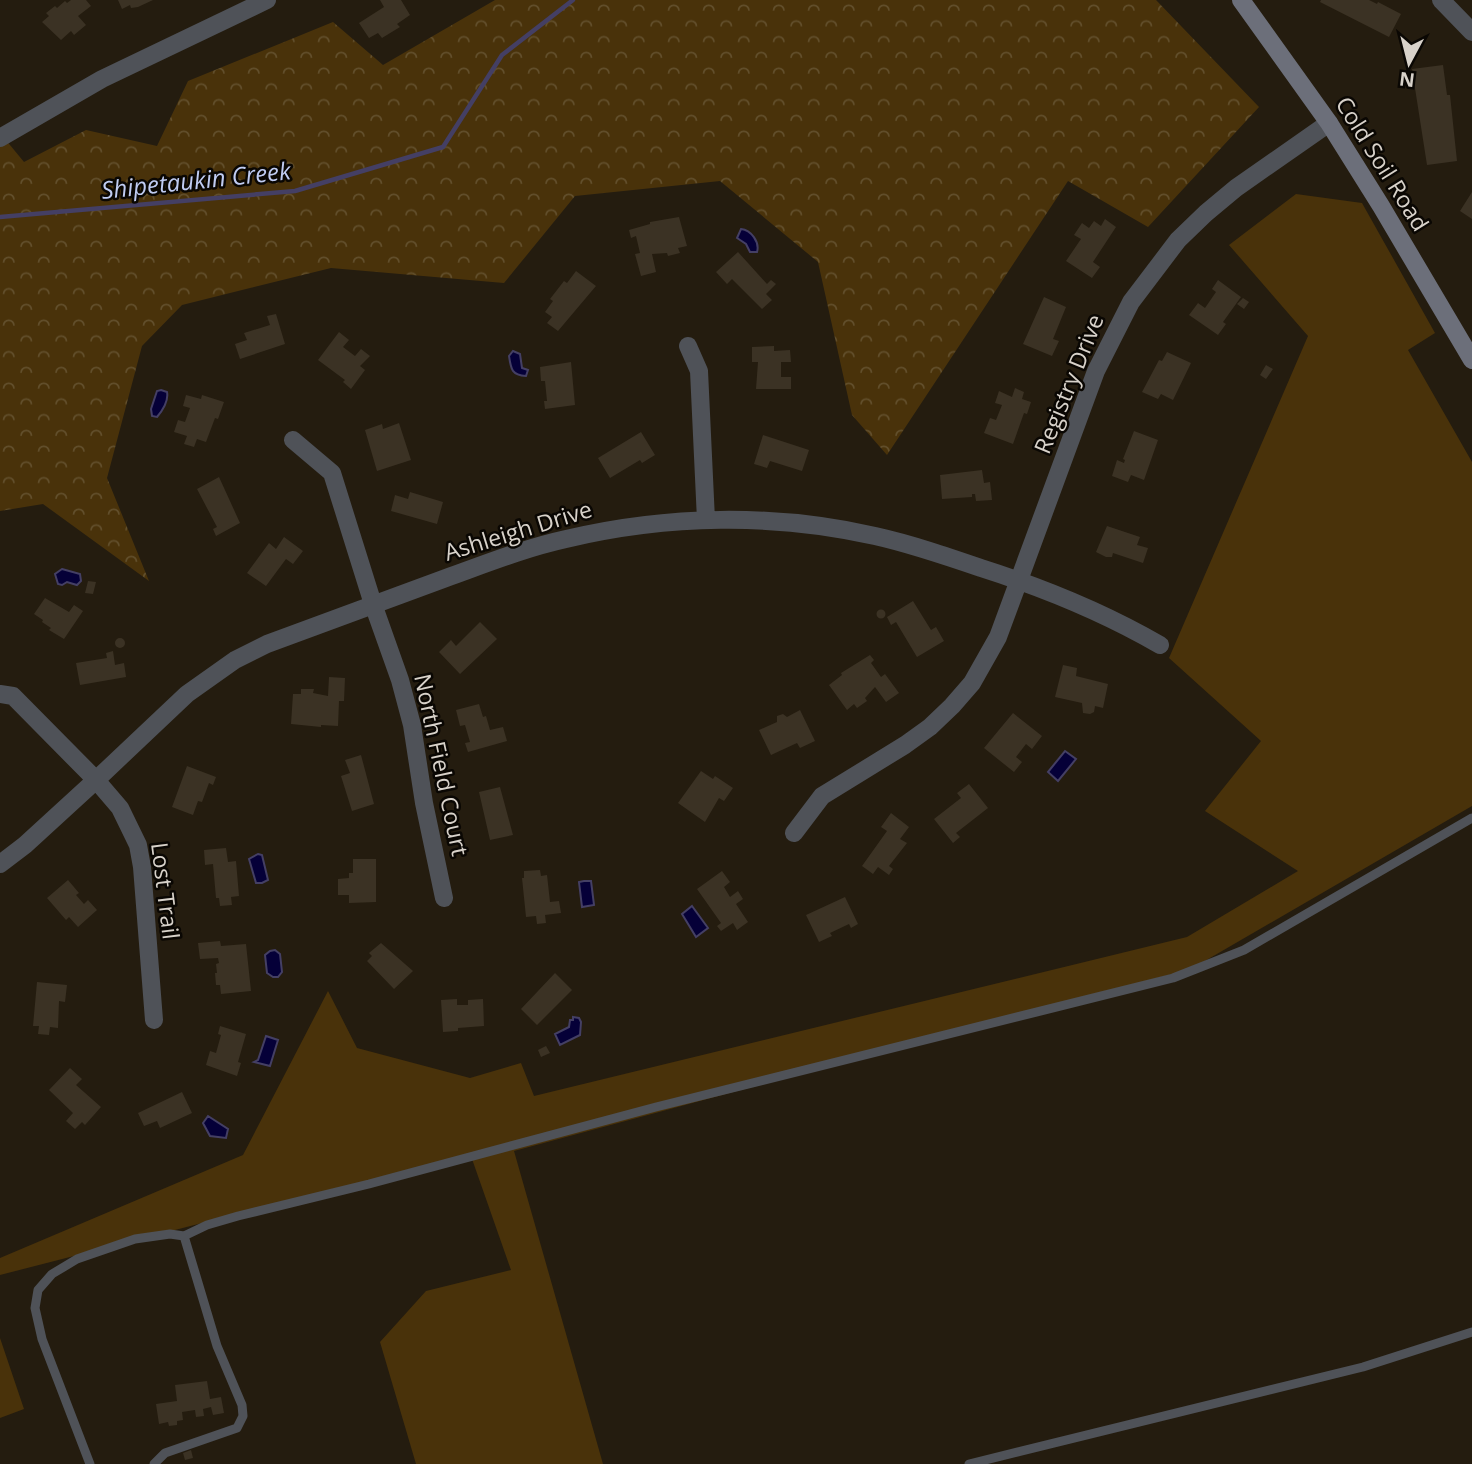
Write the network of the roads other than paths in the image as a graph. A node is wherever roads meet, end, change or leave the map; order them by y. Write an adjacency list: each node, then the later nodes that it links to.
1 (267, 0): 6 (street)
2 (1241, 0): 5 (street, Cold Soil Road)
3 (1441, 0): 4 (street)
4 (1472, 32)
5 (1329, 123): 8 (street, Cold Soil Road); 11 (street, Registry Drive)
6 (0, 138)
7 (688, 346): 10 (street)
8 (1472, 360)
9 (293, 440): 12 (street, North Field Court)
10 (706, 520): 11 (street, Ashleigh Drive); 12 (street, Ashleigh Drive)
11 (1020, 580): 13 (street, Ashleigh Drive); 17 (street, Registry Drive)
12 (373, 604): 15 (street, Ashleigh Drive); 19 (street, North Field Court)
13 (1160, 645)
14 (0, 694): 15 (street, Lost Trail)
15 (96, 780): 18 (street, Ashleigh Drive); 20 (street, Lost Trail)
16 (1472, 818): 21 (lane)
17 (793, 833)
18 (0, 864)
19 (444, 898)
20 (154, 1020)
21 (184, 1236): 23 (lane); 24 (lane)
22 (1472, 1332): 25 (lane)
23 (90, 1464)
24 (154, 1464)
25 (969, 1464)

